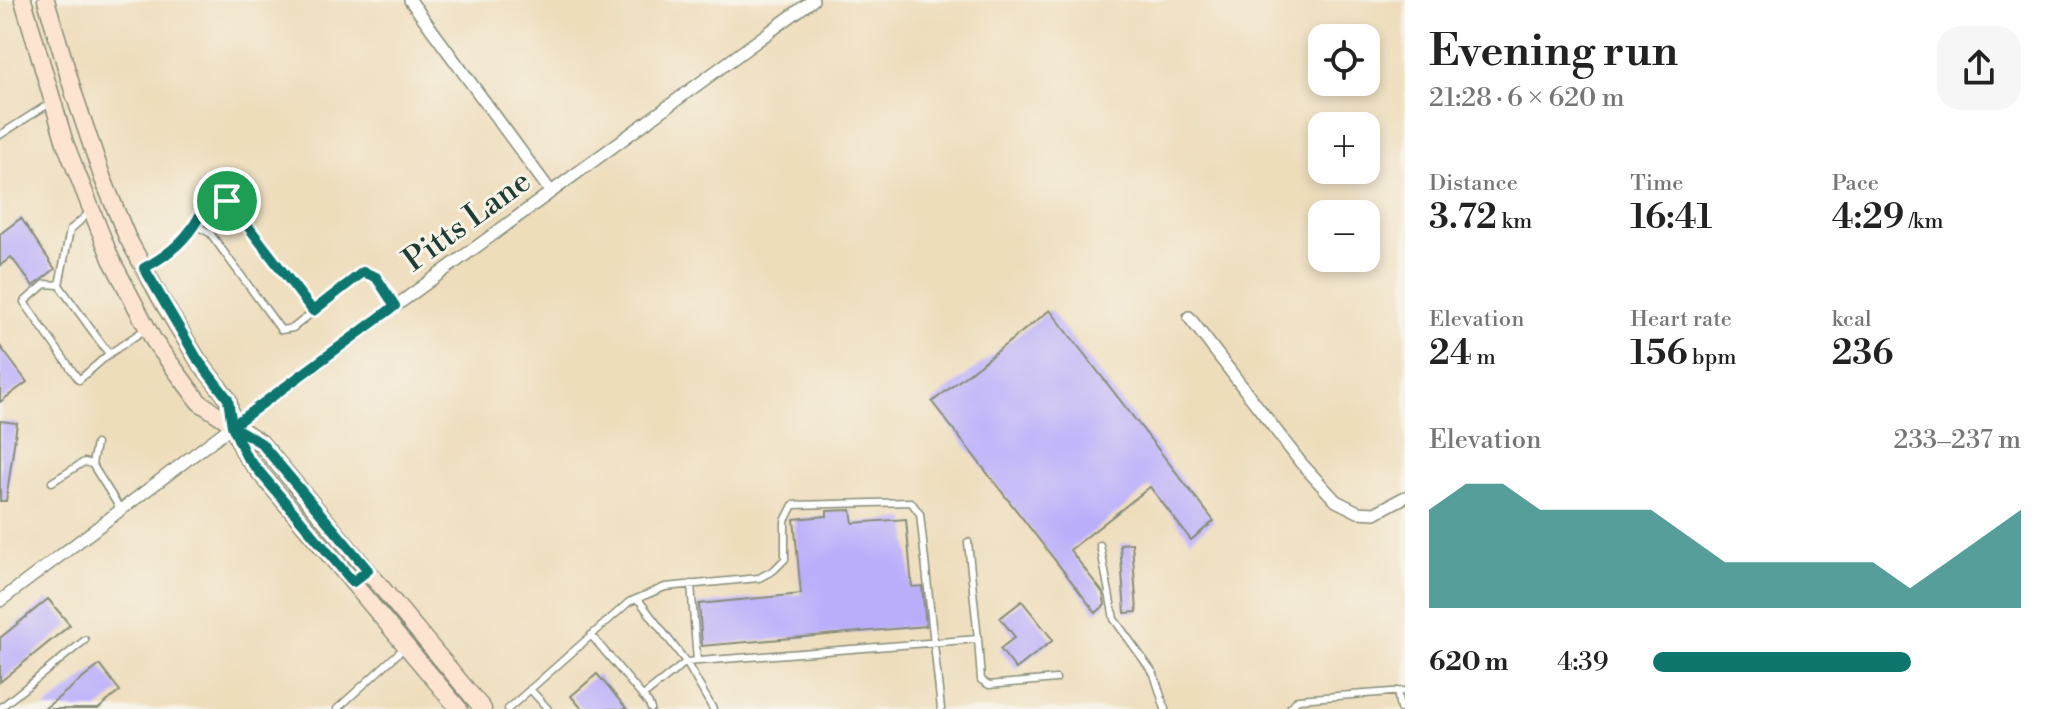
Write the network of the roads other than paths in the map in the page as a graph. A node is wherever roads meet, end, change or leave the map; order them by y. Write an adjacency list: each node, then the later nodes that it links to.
1 (23, 0): 6 (main road)
2 (46, 0): 5 (main road)
3 (410, 0): 8 (street)
4 (813, 0): 8 (street, Pitts Lane)
5 (74, 94): 6 (main road); 11 (main road)
6 (53, 101): 7 (lane); 9 (main road)
7 (0, 135)
8 (551, 192): 13 (street, Pitts Lane)
9 (92, 211): 12 (lane); 16 (main road)
10 (195, 225): 11 (lane); 14 (lane); 14 (lane)
11 (144, 268): 18 (main road)
12 (59, 285): 17 (lane); 17 (lane)
13 (395, 306): 14 (lane); 18 (street, Pitts Lane)
14 (313, 311)
15 (1189, 317): 22 (street)
16 (147, 328): 17 (lane); 18 (main road)
17 (109, 354)
18 (232, 426): 23 (street, Pitts Lane); 26 (main road); 27 (main road)
19 (96, 444): 20 (lane)
20 (92, 464): 21 (lane); 23 (lane)
21 (52, 482)
22 (1405, 497)
23 (121, 510): 30 (street, Pitts Lane)
24 (968, 542): 32 (lane)
25 (1100, 545): 51 (lane)
26 (368, 570): 27 (main road); 45 (main road)
27 (353, 582): 35 (main road)
28 (691, 584): 29 (lane); 34 (lane); 36 (lane)
29 (638, 599): 31 (lane); 37 (lane)
30 (0, 601)
31 (591, 635): 39 (lane); 41 (lane)
32 (978, 639): 34 (lane); 38 (lane)
33 (85, 640): 42 (lane)
34 (934, 642): 36 (lane); 50 (lane)
35 (406, 646): 43 (lane); 44 (main road)
36 (697, 661): 37 (lane)
37 (686, 662): 41 (lane); 49 (lane)
38 (1056, 679)
39 (530, 689): 46 (lane); 47 (lane)
40 (1401, 691): 52 (lane); 53 (lane)
41 (643, 696): 48 (lane)
42 (0, 708)
43 (337, 709)
44 (459, 709)
45 (483, 709)
46 (508, 709)
47 (548, 709)
48 (651, 709)
49 (713, 709)
50 (941, 709)
51 (1165, 709)
52 (1289, 709)
53 (1400, 709)

